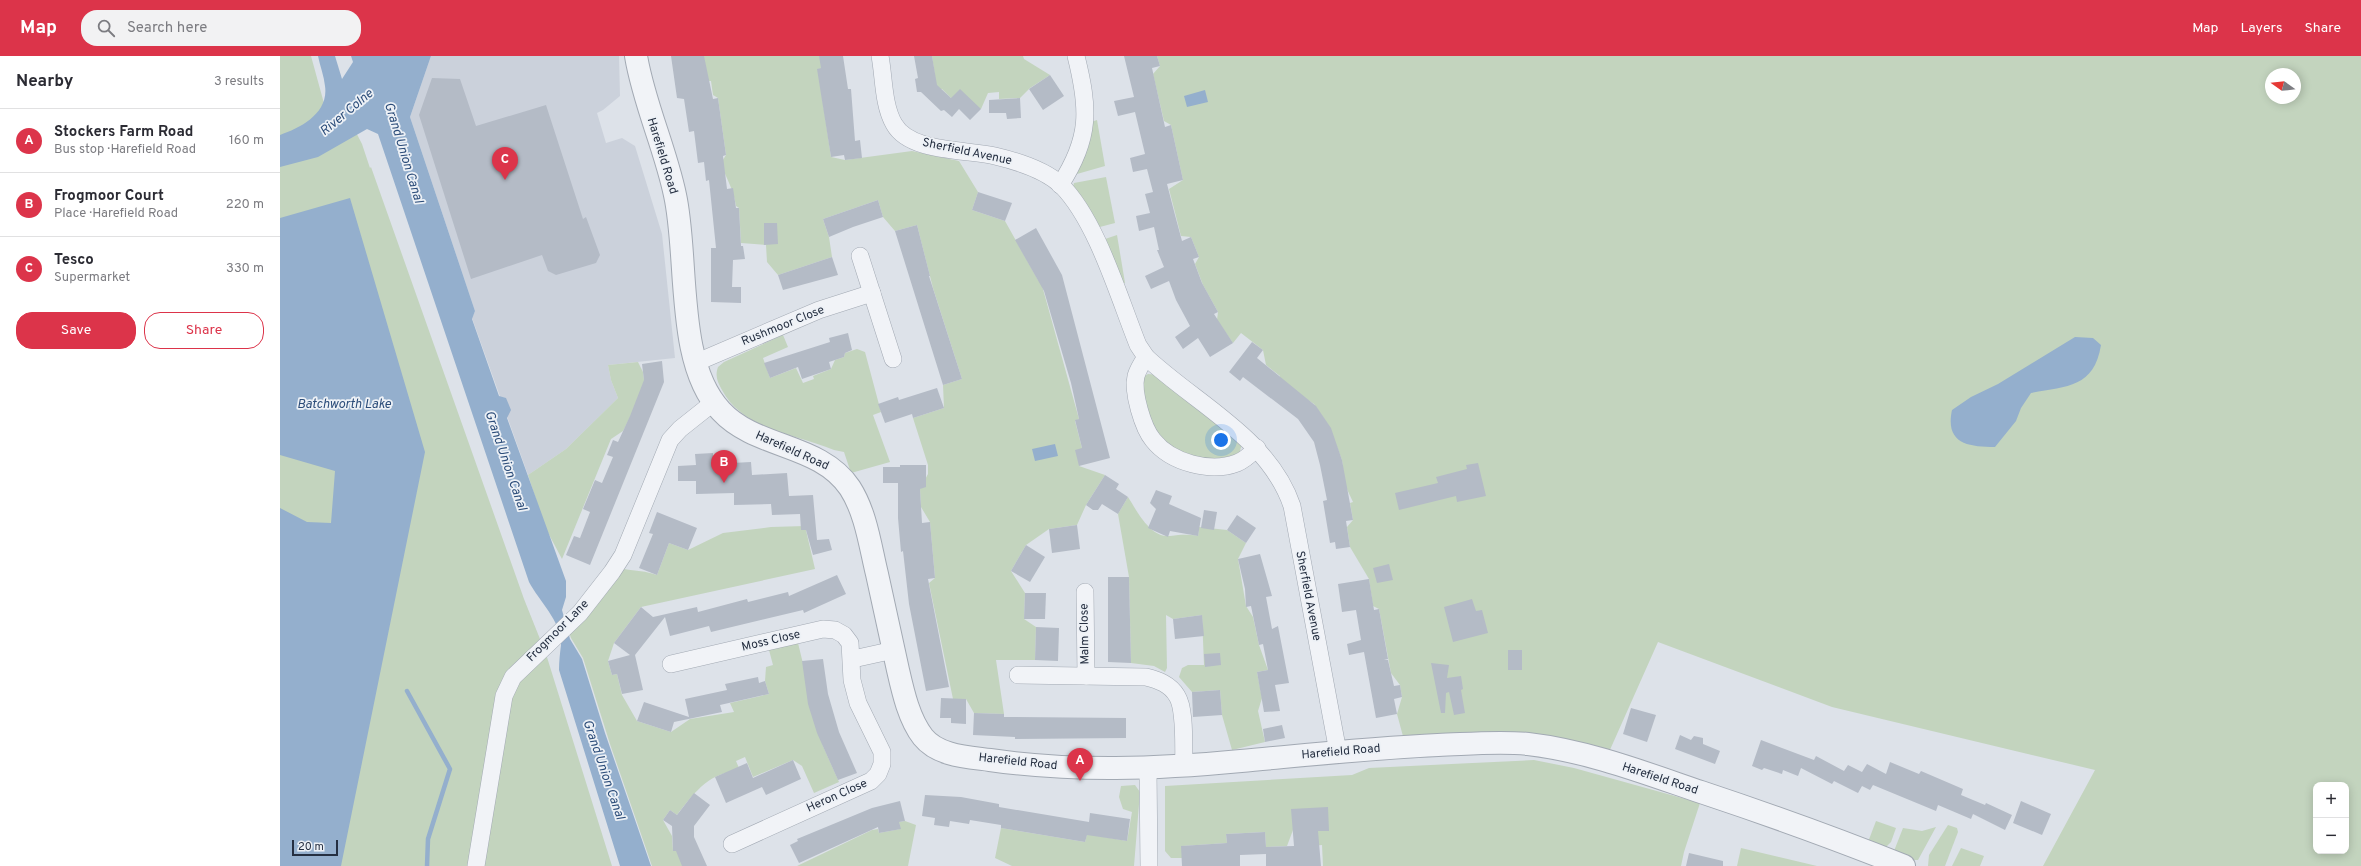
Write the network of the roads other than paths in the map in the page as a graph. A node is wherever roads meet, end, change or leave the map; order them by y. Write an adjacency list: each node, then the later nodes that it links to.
1 (636, 56): 9 (street, Harefield Road)
2 (880, 56): 4 (street, Sherfield Avenue)
3 (1076, 56): 4 (street)
4 (1060, 185): 7 (street, Sherfield Avenue)
5 (860, 256): 6 (street)
6 (872, 293): 8 (street); 9 (street, Rushmoor Close)
7 (1146, 357): 11 (street, Sherfield Avenue); 11 (street)
8 (893, 359)
9 (695, 363): 10 (street, Harefield Road)
10 (714, 402): 13 (street, Harefield Road); 22 (street, Frogmoor Lane)
11 (1257, 448): 18 (street, Sherfield Avenue)
12 (1085, 592): 17 (street, Malm Close)
13 (894, 650): 14 (street); 20 (street, Harefield Road)
14 (852, 659): 15 (street, Moss Close); 21 (street, Heron Close)
15 (671, 664)
16 (1018, 674): 17 (street, Malm Close)
17 (1086, 676): 19 (street, Malm Close)
18 (1338, 752): 19 (street, Harefield Road); 24 (street, Harefield Road)
19 (1184, 766): 20 (street, Harefield Road)
20 (1148, 769): 23 (street)
21 (732, 844)
22 (476, 866)
23 (1150, 866)
24 (1904, 866)

